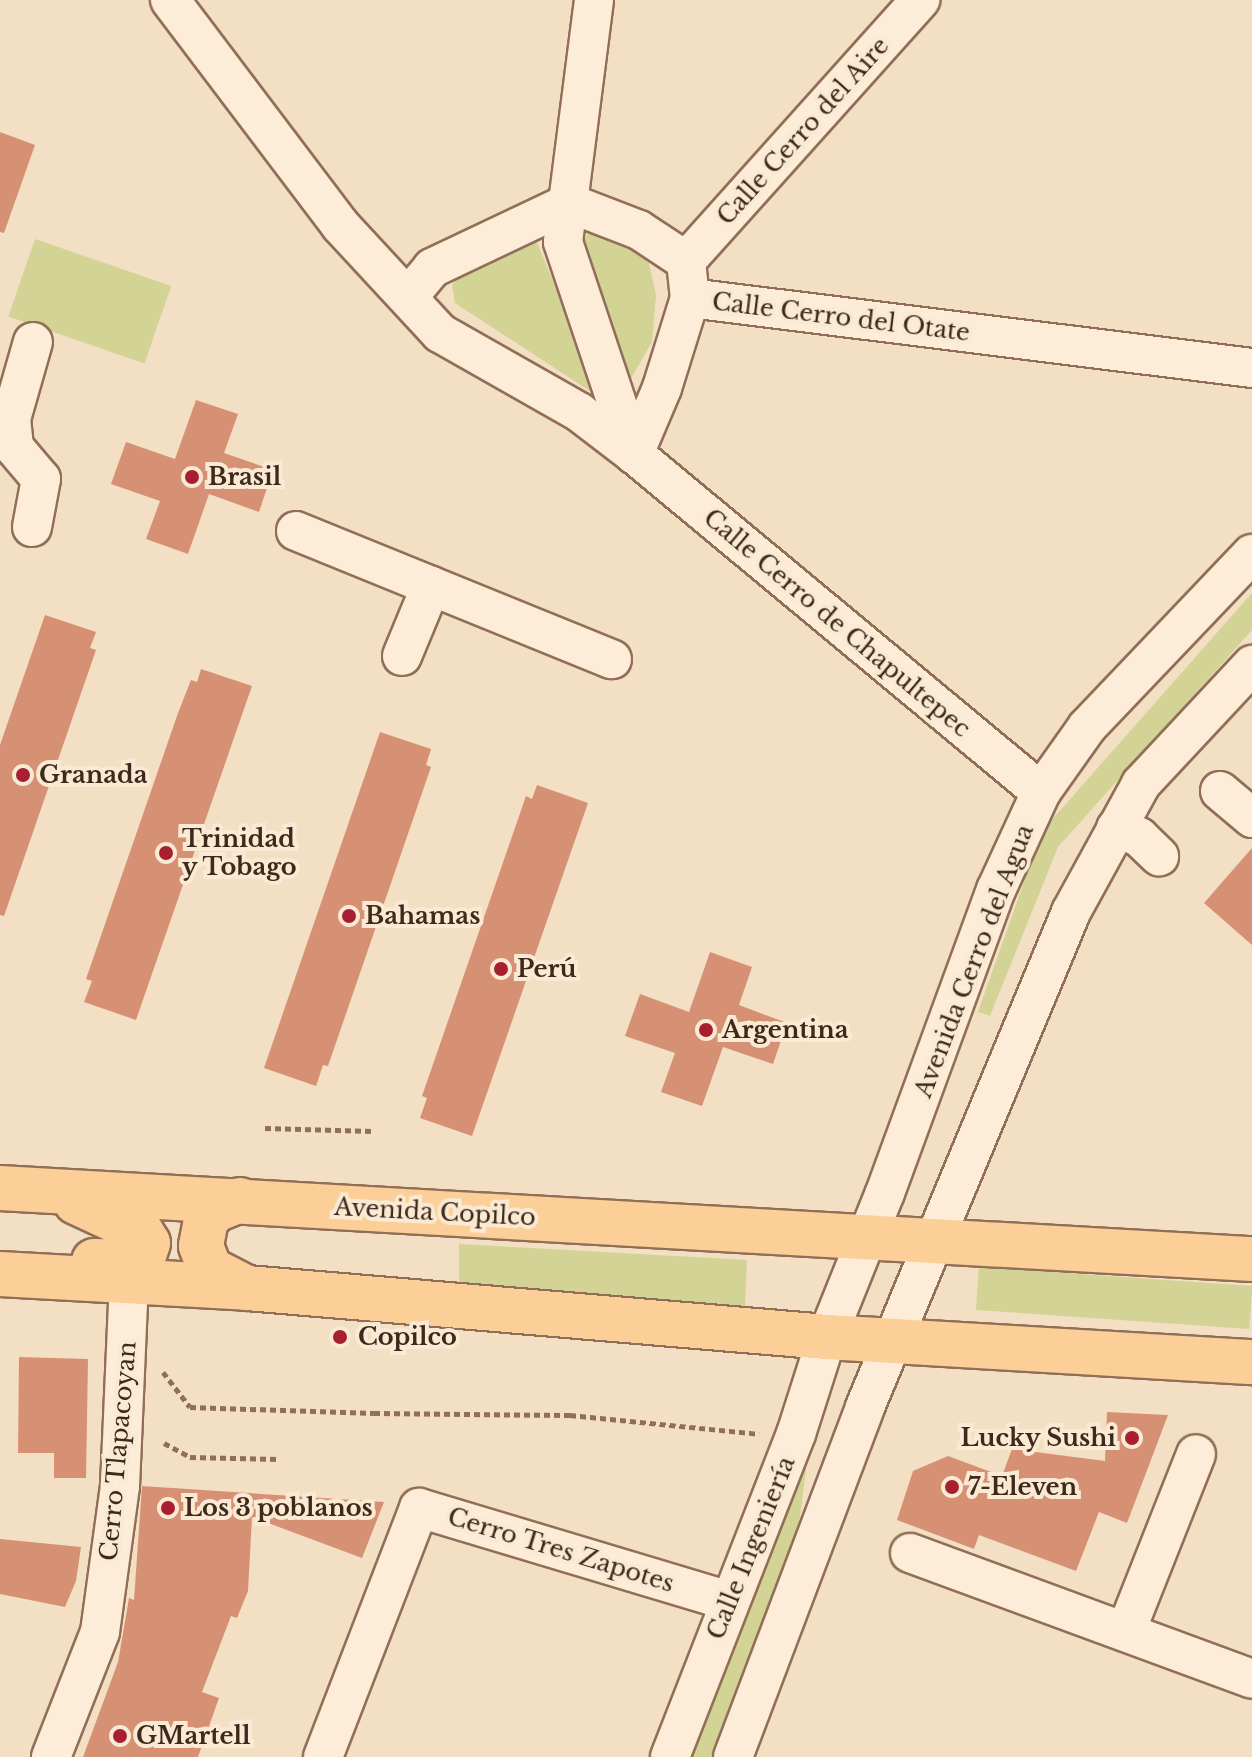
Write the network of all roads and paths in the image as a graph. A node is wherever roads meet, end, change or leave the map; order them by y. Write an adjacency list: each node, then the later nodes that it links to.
1 (170, 0): 6 (street, Calle Cerro de Chapultepec)
2 (594, 0): 4 (street)
3 (920, 0): 5 (street, Calle Cerro del Aire)
4 (569, 203): 5 (street, Calle Cerro del Otate); 6 (street); 9 (street)
5 (688, 279): 8 (street, Calle Cerro del Otate); 9 (street)
6 (408, 297): 9 (street, Calle Cerro de Chapultepec)
7 (33, 342): 10 (street)
8 (1252, 368)
9 (634, 454): 18 (street, Calle Cerro de Chapultepec)
10 (32, 527)
11 (296, 531): 13 (street)
12 (1252, 554): 18 (street, Avenida Cerro del Agua)
13 (431, 586): 14 (street); 15 (street)
14 (402, 656)
15 (612, 659)
16 (1252, 665): 20 (street)
17 (1220, 791): 19 (street)
18 (1041, 792): 27 (street, Avenida Cerro del Agua)
19 (1252, 818)
20 (1116, 828): 21 (street); 28 (street)
21 (1159, 856)
22 (265, 1128): 23 (path)
23 (373, 1131)
24 (0, 1188): 25 (main road, Avenida Copilco)
25 (59, 1192): 26 (main road, Avenida Copilco); 30 (main road)
26 (240, 1200): 27 (main road, Avenida Copilco); 33 (main road)
27 (869, 1236): 28 (main road, Avenida Copilco); 35 (street, Avenida Cerro del Agua)
28 (935, 1240): 29 (main road, Avenida Copilco); 36 (street)
29 (1252, 1259)
30 (0, 1267)
31 (0, 1274): 32 (main road)
32 (129, 1280): 33 (main road); 34 (street, Cerro Tlapacoyan)
33 (247, 1288): 35 (main road)
34 (128, 1327): 38 (path); 47 (street, Cerro Tlapacoyan)
35 (827, 1337): 36 (main road); 38 (street, Calle Ingeniería)
36 (893, 1340): 37 (main road); 42 (street)
37 (1252, 1362)
38 (777, 1434): 42 (street); 44 (street, Calle Ingeniería)
39 (164, 1443): 41 (path)
40 (1196, 1454): 45 (street)
41 (279, 1459)
42 (847, 1460): 50 (street)
43 (910, 1553): 45 (street)
44 (729, 1601): 48 (street, Cerro Tres Zapotes); 49 (street, Calle Ingeniería)
45 (1126, 1631): 46 (street)
46 (1252, 1679)
47 (51, 1757)
48 (323, 1757)
49 (670, 1757)
50 (733, 1757)

